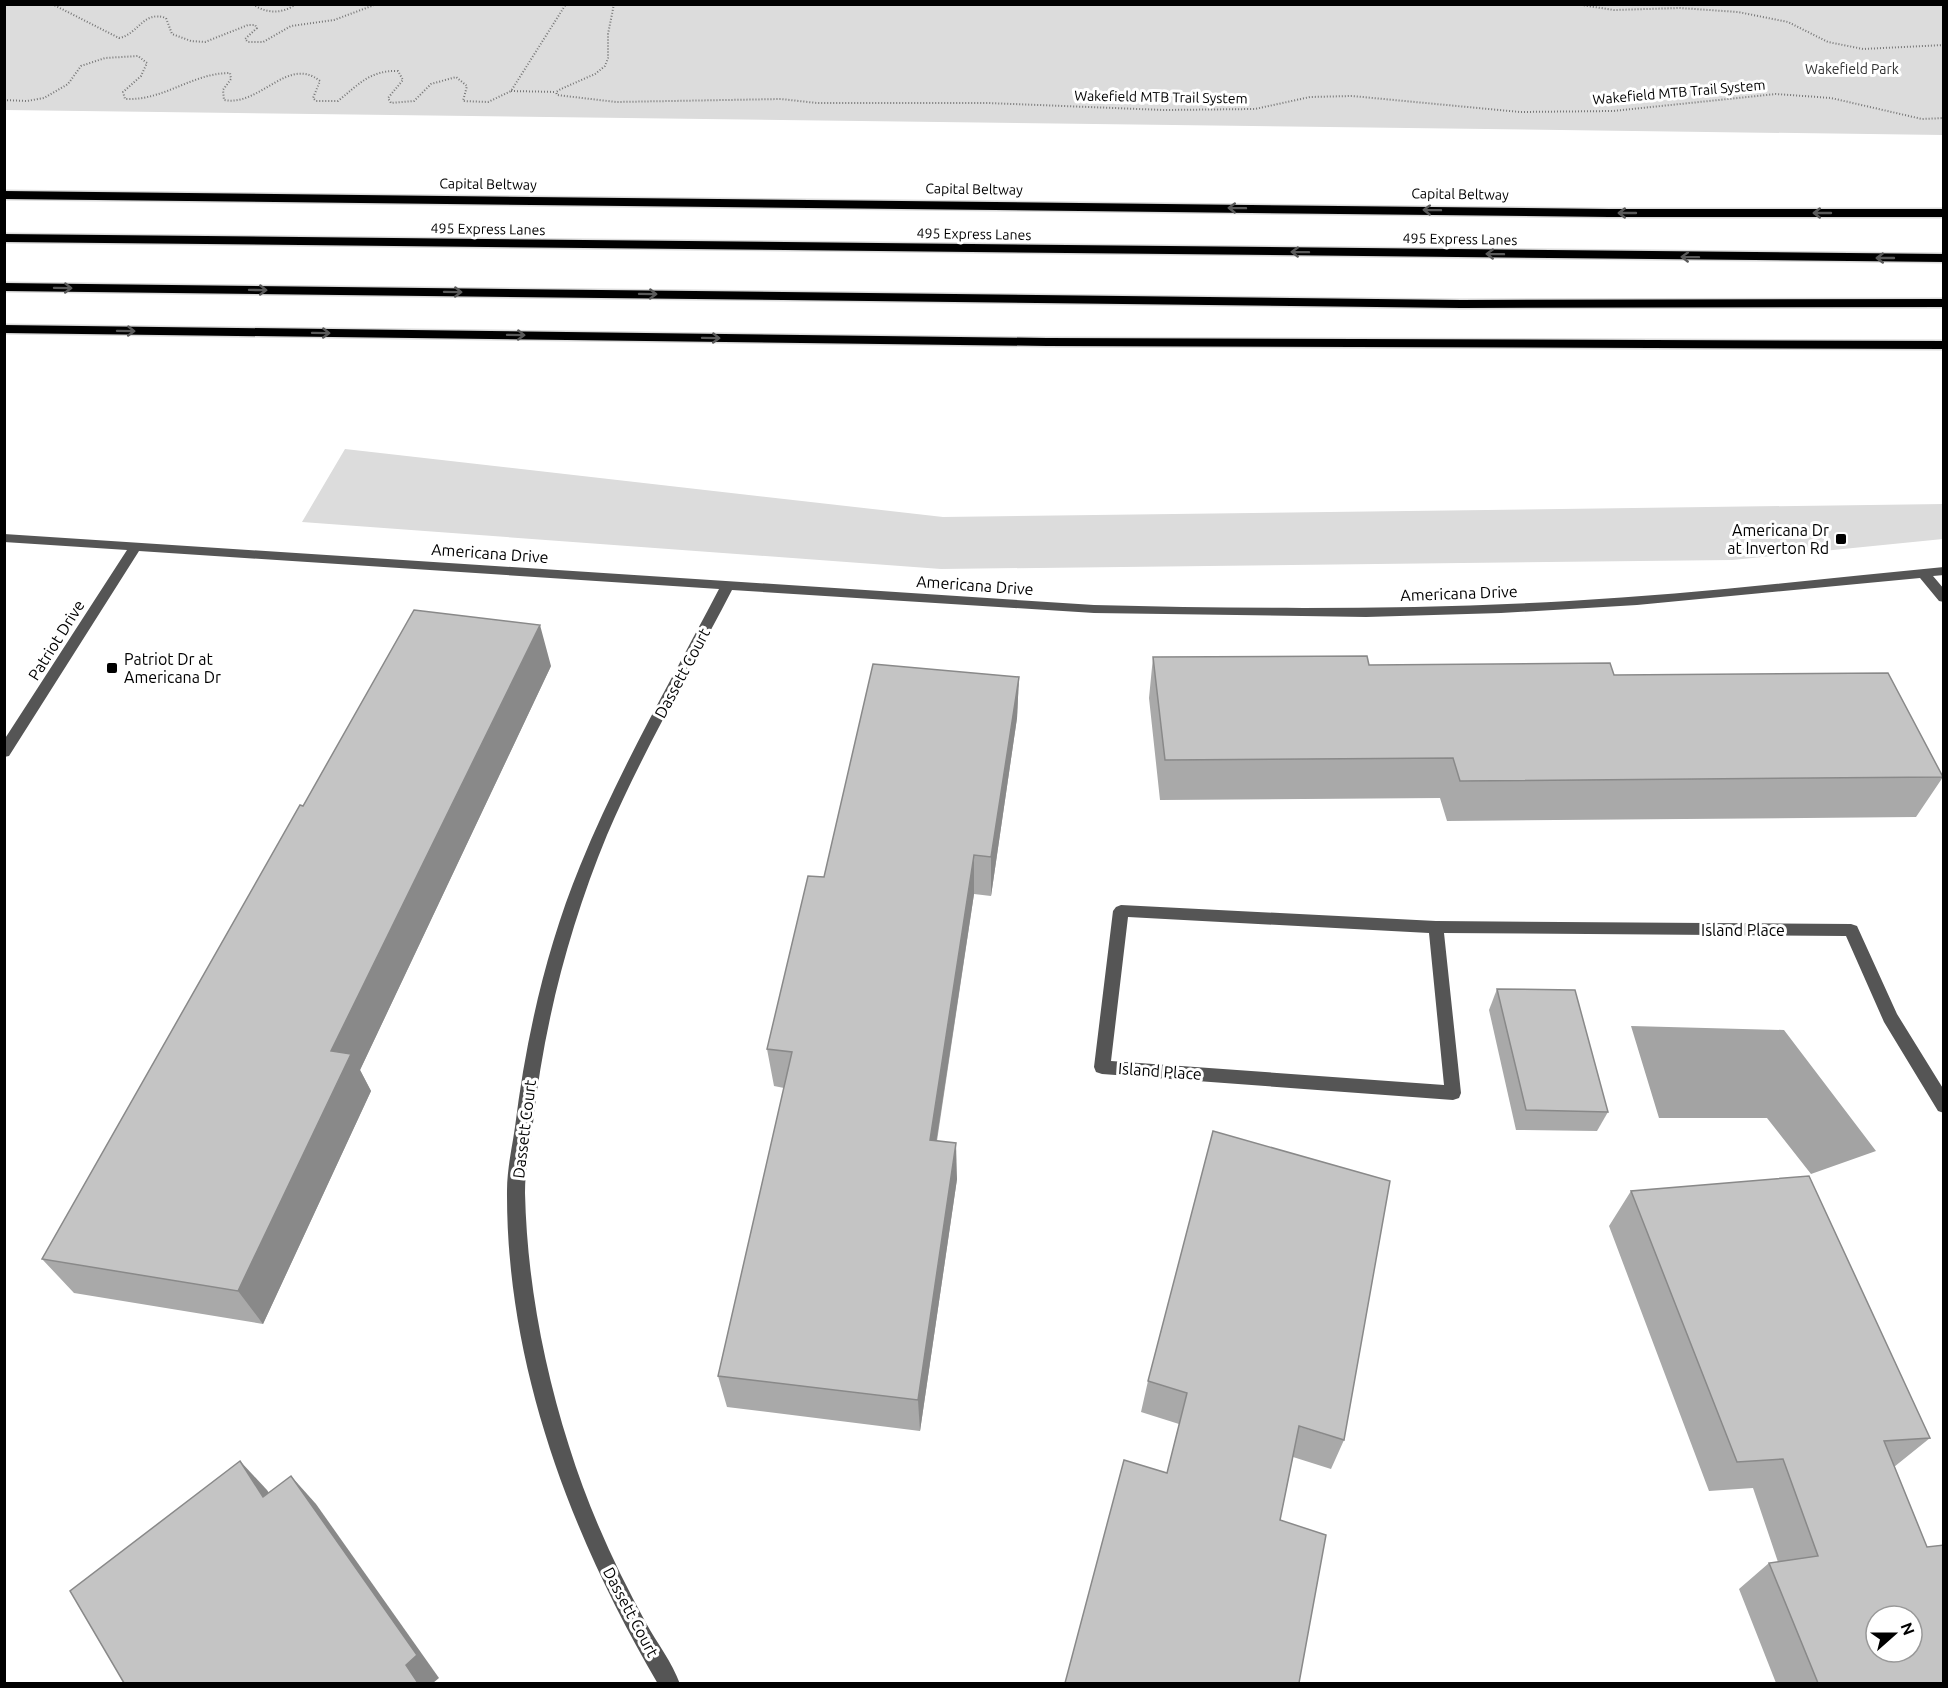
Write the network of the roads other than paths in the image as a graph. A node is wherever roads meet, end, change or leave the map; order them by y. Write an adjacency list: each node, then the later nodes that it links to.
1 (4, 195): 2 (highway, Capital Beltway, one-way to 1)
2 (1944, 213)
3 (4, 238): 4 (highway, 495 Express Lanes, one-way to 3)
4 (1944, 258)
5 (4, 287): 6 (highway, one-way to 6)
6 (1944, 303)
7 (4, 329): 8 (highway, one-way to 8)
8 (1944, 345)
9 (4, 538): 10 (street, Americana Drive)
10 (135, 547): 13 (street, Americana Drive); 15 (street, Patriot Drive)
11 (1944, 571): 12 (street, Americana Drive)
12 (1923, 573): 13 (street, Americana Drive); 14 (street)
13 (728, 585): 18 (street, Dassett Court)
14 (1944, 598)
15 (4, 752)
16 (1436, 927): 16 (street, Island Place); 17 (street, Island Place)
17 (1944, 1106)
18 (670, 1683)

